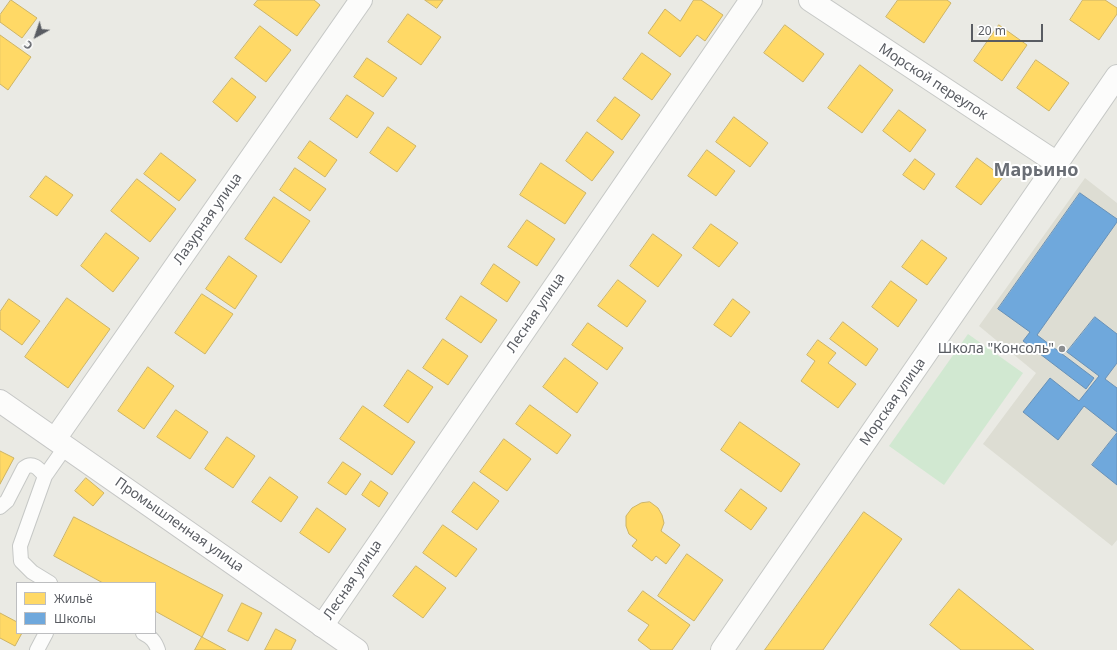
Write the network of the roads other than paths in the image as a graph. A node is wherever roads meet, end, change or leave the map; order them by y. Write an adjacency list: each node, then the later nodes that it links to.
1 (361, 0): 7 (street, Лазурная улица)
2 (751, 0): 11 (street, Лесная улица)
3 (810, 0): 5 (street, Морской переулок)
4 (1117, 76): 5 (street, Морская улица)
5 (1057, 163): 17 (street, Морская улица)
6 (0, 401): 7 (street, Промышленная улица)
7 (61, 442): 8 (lane); 11 (street, Промышленная улица)
8 (46, 476): 9 (lane); 10 (lane)
9 (0, 507)
10 (48, 582)
11 (322, 626): 16 (street, Промышленная улица)
12 (45, 634): 14 (lane)
13 (145, 634): 15 (lane)
14 (37, 650)
15 (158, 650)
16 (357, 650)
17 (722, 650)

